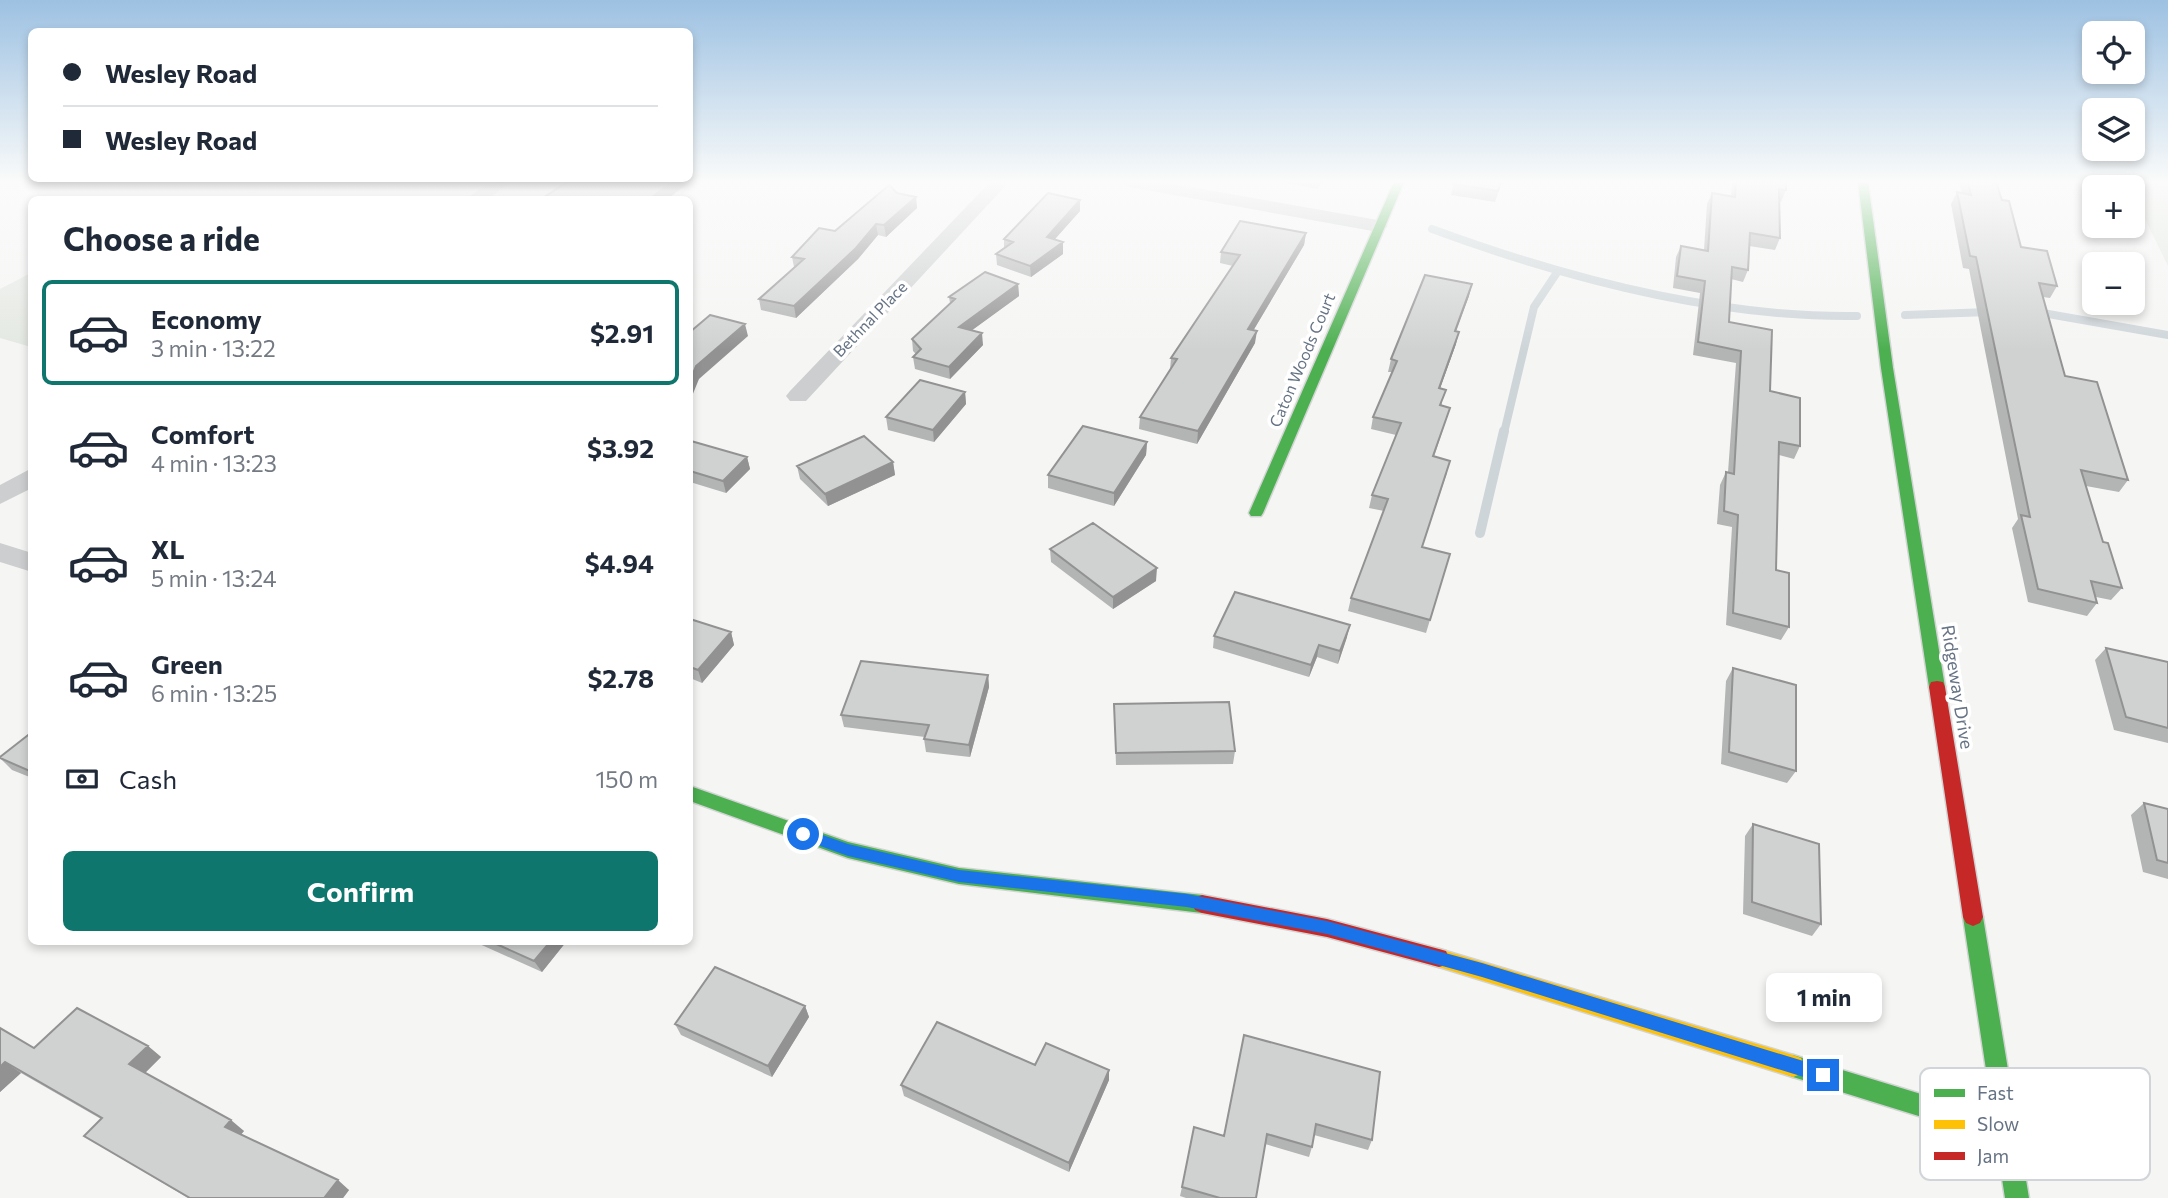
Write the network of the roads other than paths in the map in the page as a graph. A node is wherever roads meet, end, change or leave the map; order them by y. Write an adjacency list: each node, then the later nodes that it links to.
1 (947, 238): 4 (street, Bethnal Place)
2 (1373, 238): 7 (street, Caton Woods Court)
3 (1870, 238): 11 (street, Ridgeway Drive)
4 (797, 396)
5 (28, 478): 6 (street)
6 (0, 496)
7 (1256, 513)
8 (0, 552): 9 (street)
9 (28, 562)
10 (693, 795): 12 (street)
11 (1997, 1068)
12 (1920, 1105)
13 (2014, 1180): 14 (street, Ridgeway Drive)
14 (2017, 1198)

